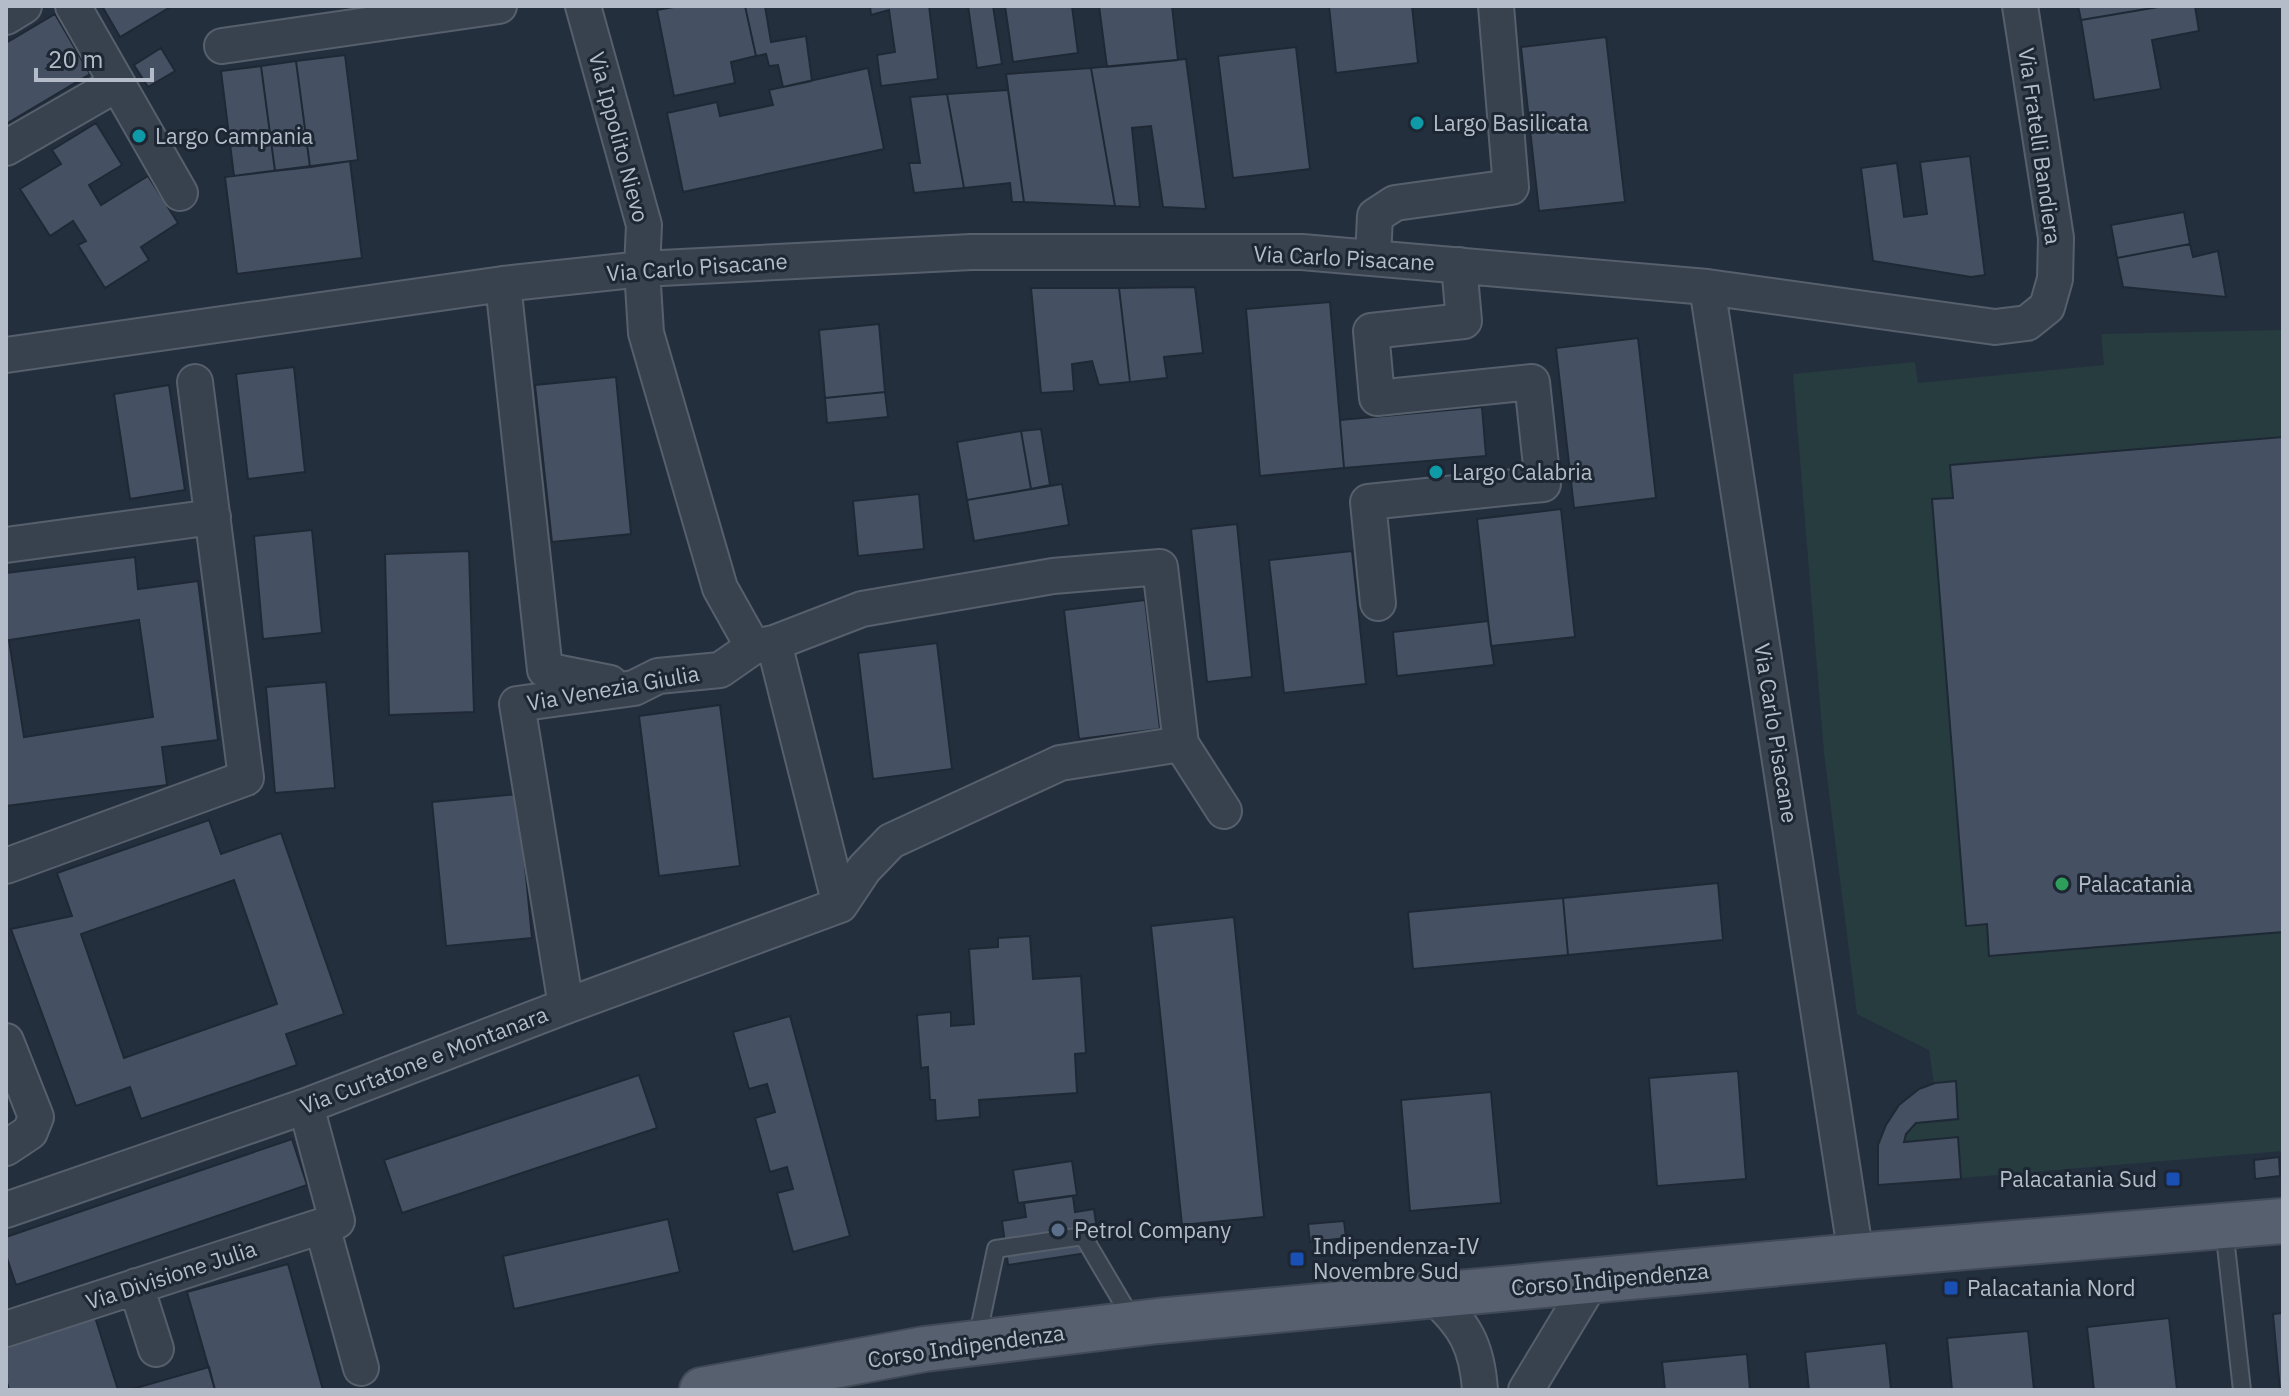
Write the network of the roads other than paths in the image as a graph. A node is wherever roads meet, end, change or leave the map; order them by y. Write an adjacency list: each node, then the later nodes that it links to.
1 (24, 6): 7 (street)
2 (73, 6): 9 (street)
3 (499, 6): 8 (street)
4 (583, 6): 14 (street, Via Ippolito Nievo)
5 (1496, 6): 12 (street)
6 (2020, 6): 16 (street, Via Fratelli Bandiera)
7 (6, 17)
8 (222, 46)
9 (117, 84): 10 (street); 11 (street)
10 (6, 148)
11 (180, 193)
12 (1373, 258): 13 (street, Via Carlo Pisacane); 14 (street, Via Carlo Pisacane)
13 (1459, 265): 16 (street, Via Carlo Pisacane); 21 (street)
14 (642, 269): 15 (street, Via Carlo Pisacane); 22 (street)
15 (503, 284): 17 (street, Via Carlo Pisacane); 23 (street)
16 (1707, 287): 36 (street, Via Carlo Pisacane)
17 (6, 355)
18 (195, 382): 19 (street)
19 (213, 517): 20 (street); 26 (street)
20 (6, 545)
21 (1378, 603)
22 (763, 645): 23 (street, Via Venezia Giulia); 24 (street, Via Venezia Giulia); 27 (street)
23 (634, 688): 28 (street, Via Venezia Giulia)
24 (1181, 744): 25 (street); 27 (street)
25 (1224, 811)
26 (6, 866)
27 (840, 905): 28 (street, Via Curtatone e Montanara)
28 (566, 1006): 30 (street, Via Curtatone e Montanara)
29 (6, 1041): 31 (street)
30 (306, 1106): 32 (street, Via Curtatone e Montanara); 34 (street)
31 (6, 1148)
32 (6, 1210)
33 (2283, 1221): 35 (main road, Corso Indipendenza)
34 (329, 1223): 38 (street, Via Divisione Julia); 44 (street)
35 (2223, 1226): 36 (main road, Corso Indipendenza); 48 (lane)
36 (1856, 1256): 37 (main road, Corso Indipendenza)
37 (1591, 1282): 39 (main road, Corso Indipendenza); 47 (street)
38 (136, 1286): 41 (street, Via Divisione Julia); 43 (street)
39 (1433, 1296): 40 (main road, Corso Indipendenza); 46 (street)
40 (1135, 1324): 42 (main road, Corso Indipendenza); 42 (lane)
41 (6, 1329)
42 (976, 1343): 45 (main road, Corso Indipendenza)
43 (156, 1349)
44 (361, 1368)
45 (702, 1390)
46 (1480, 1390)
47 (1526, 1390)
48 (2242, 1390)

